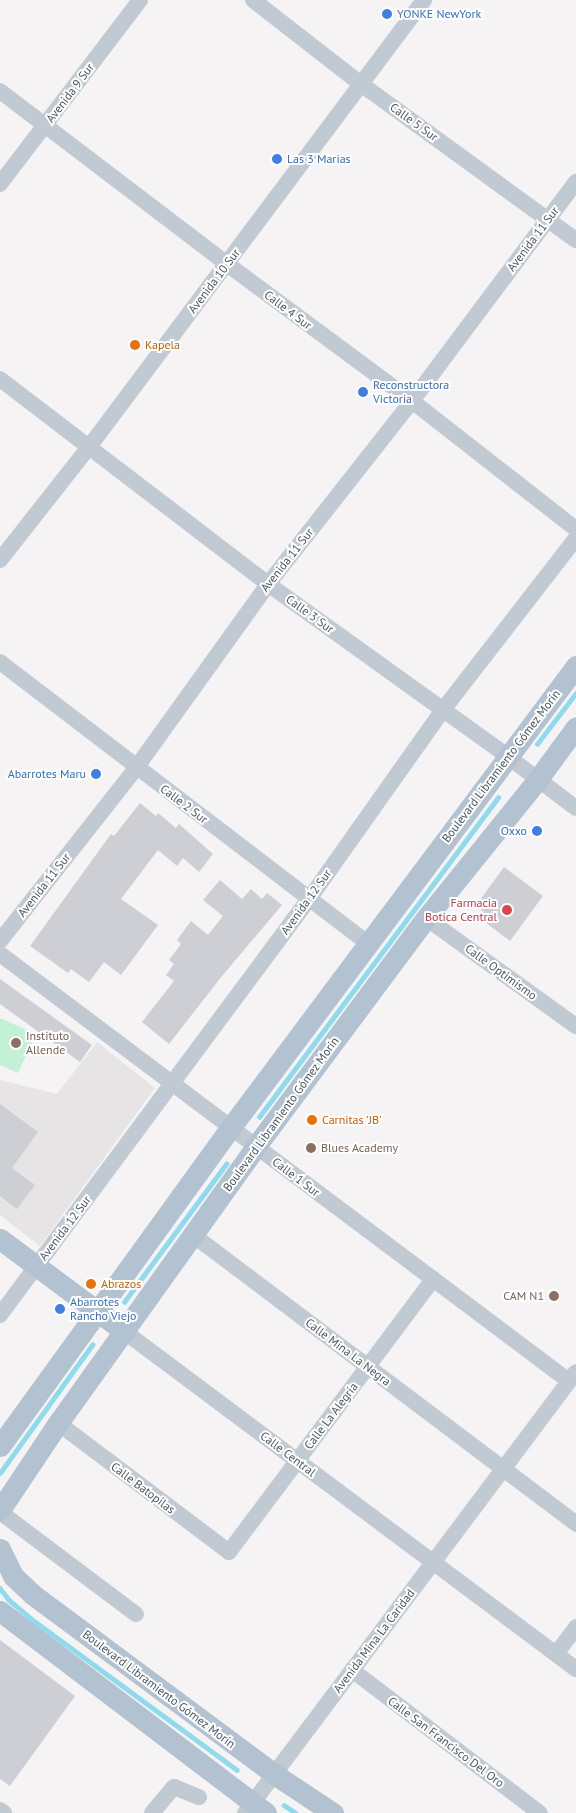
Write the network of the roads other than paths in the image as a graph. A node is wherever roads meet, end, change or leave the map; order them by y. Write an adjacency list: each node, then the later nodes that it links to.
1 (140, 0): 6 (street, Avenida 9 Sur)
2 (253, 0): 4 (street, Calle 5 Sur)
3 (424, 0): 4 (street, Avenida 10 Sur)
4 (361, 84): 9 (street, Calle 5 Sur); 11 (street, Avenida 10 Sur)
5 (0, 91): 6 (street, Calle 4 Sur)
6 (46, 124): 8 (street, Avenida 9 Sur); 11 (street, Calle 4 Sur)
7 (576, 182): 9 (street, Avenida 11 Sur)
8 (0, 184)
9 (548, 219): 10 (street, Calle 5 Sur); 13 (street, Avenida 11 Sur)
10 (576, 240)
11 (227, 264): 13 (street, Calle 4 Sur); 14 (street, Avenida 10 Sur)
12 (0, 379): 14 (street, Calle 3 Sur)
13 (412, 401): 15 (street, Calle 4 Sur); 18 (street, Avenida 11 Sur)
14 (89, 447): 17 (street, Avenida 10 Sur); 18 (street, Calle 3 Sur)
15 (576, 530)
16 (576, 538): 21 (street, Avenida 12 Sur)
17 (0, 560)
18 (268, 584): 21 (street, Calle 3 Sur); 24 (street, Avenida 11 Sur)
19 (0, 662): 24 (street, Calle 2 Sur)
20 (576, 666): 23 (main road, Boulevard Libramiento Gómez Morín)
21 (442, 711): 23 (street, Calle 3 Sur); 27 (street, Avenida 12 Sur)
22 (576, 727): 25 (main road, Boulevard Libramiento Gómez Morín)
23 (507, 756): 25 (street, Calle 3 Sur); 30 (main road, Boulevard Libramiento Gómez Morín)
24 (136, 768): 27 (street, Calle 2 Sur); 29 (street, Avenida 11 Sur)
25 (538, 779): 26 (street, Calle 3 Sur); 28 (main road, Boulevard Libramiento Gómez Morín)
26 (576, 808)
27 (309, 899): 30 (street, Calle 2 Sur); 33 (street, Avenida 12 Sur)
28 (426, 918): 32 (street, Calle Optimismo); 35 (main road, Boulevard Libramiento Gómez Morín)
29 (0, 941)
30 (369, 944): 34 (main road, Boulevard Libramiento Gómez Morín)
31 (0, 954): 33 (street, Calle 1 Sur)
32 (576, 1026)
33 (172, 1083): 34 (street, Calle 1 Sur); 38 (street, Avenida 12 Sur)
34 (231, 1127): 35 (street, Calle 1 Sur); 40 (main road, Boulevard Libramiento Gómez Morín)
35 (256, 1146): 36 (main road, Boulevard Libramiento Gómez Morín); 39 (street, Calle 1 Sur)
36 (193, 1235): 42 (main road, Boulevard Libramiento Gómez Morín); 43 (street, Calle Mina La Negra)
37 (0, 1239): 38 (main road, Calle Central)
38 (36, 1266): 40 (main road, Calle Central); 41 (street, Avenida 12 Sur)
39 (433, 1279): 43 (street, Calle La Alegría); 44 (street, Calle 1 Sur)
40 (98, 1313): 42 (main road, Calle Central); 46 (main road, Boulevard Libramiento Gómez Morín)
41 (0, 1316)
42 (125, 1332): 45 (main road, Boulevard Libramiento Gómez Morín); 47 (street, Calle Central)
43 (368, 1366): 47 (street, Calle La Alegría); 48 (street, Calle Mina La Negra)
44 (572, 1377): 48 (street, Avenida Mina La Caridad)
45 (58, 1423): 49 (main road, Boulevard Libramiento Gómez Morín); 52 (street, Calle Batopilas)
46 (0, 1446)
47 (297, 1460): 52 (street, Calle La Alegría); 53 (street, Calle Central)
48 (503, 1469): 50 (street, Calle Mina La Negra); 53 (street, Avenida Mina La Caridad)
49 (0, 1511): 55 (street)
50 (576, 1524)
51 (0, 1549): 60 (main road, Boulevard Libramiento Gómez Morín)
52 (229, 1552)
53 (433, 1562): 57 (street, Calle Central); 59 (street, Avenida Mina La Caridad)
54 (0, 1610): 63 (main road)
55 (136, 1614)
56 (576, 1627): 57 (street)
57 (556, 1654): 58 (street, Calle Central)
58 (576, 1669)
59 (352, 1670): 60 (street, Avenida Mina La Caridad); 67 (street, Calle San Francisco Del Oro)
60 (274, 1774): 63 (street, Avenida Mina La Caridad); 66 (main road, Boulevard Libramiento Gómez Morín)
61 (200, 1797): 65 (street)
62 (0, 1810): 64 (street)
63 (254, 1810)
64 (4, 1813)
65 (152, 1813)
66 (333, 1813)
67 (540, 1813)

